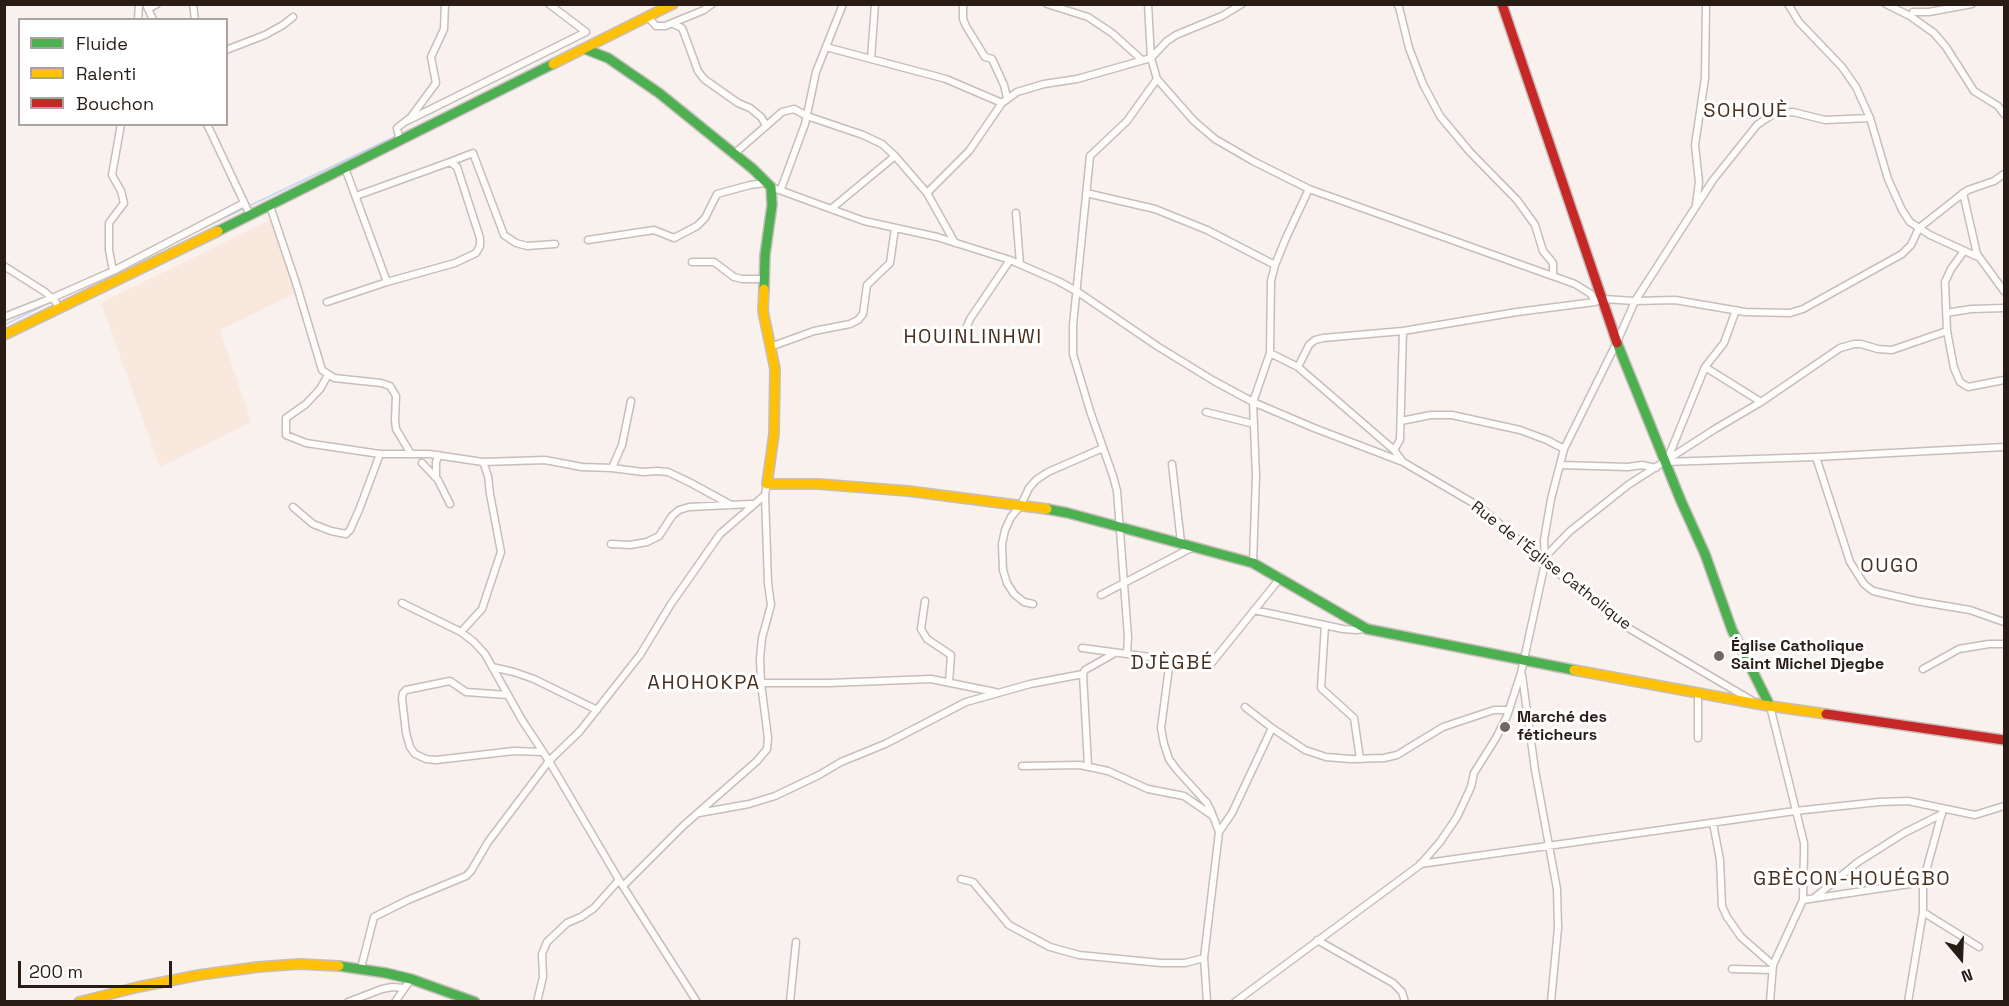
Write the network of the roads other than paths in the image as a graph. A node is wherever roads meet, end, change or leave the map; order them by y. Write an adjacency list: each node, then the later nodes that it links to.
1 (157, 4): 19 (street)
2 (445, 4): 36 (street)
3 (549, 4): 36 (street)
4 (674, 4): 22 (street)
5 (712, 4): 23 (street)
6 (843, 4): 24 (street)
7 (875, 4): 28 (street)
8 (963, 4): 31 (street)
9 (1047, 4): 29 (street)
10 (1148, 4): 27 (street)
11 (1242, 4): 27 (street)
12 (1397, 4): 71 (street)
13 (1502, 4): 77 (street)
14 (1706, 4): 54 (street)
15 (1788, 4): 35 (street)
16 (1886, 4): 20 (street)
17 (1972, 4): 18 (street)
18 (1956, 6): 20 (street)
19 (147, 7)
20 (1913, 11): 33 (street)
21 (292, 17): 25 (street)
22 (648, 17): 23 (street); 26 (street)
23 (674, 24): 37 (street)
24 (826, 47): 28 (street); 34 (street)
25 (228, 49)
26 (585, 49): 40 (street); 41 (street)
27 (1151, 58): 29 (street); 30 (street)
28 (871, 59): 32 (street)
29 (1142, 60): 31 (street)
30 (1157, 79): 47 (street); 50 (street)
31 (1007, 98): 32 (street)
32 (1002, 104): 48 (street)
33 (2004, 114)
34 (807, 116): 37 (street); 42 (street); 46 (street)
35 (1870, 118): 54 (street); 59 (street)
36 (407, 121): 40 (street)
37 (766, 125): 41 (street)
38 (120, 126): 70 (street)
39 (208, 126): 52 (street)
40 (400, 141): 44 (street)
41 (734, 154): 46 (street)
42 (895, 156): 48 (street); 55 (street)
43 (450, 162): 51 (street); 62 (street); 73 (street)
44 (345, 168): 51 (street); 53 (street)
45 (2004, 174): 49 (street)
46 (772, 186): 55 (street); 60 (street); 72 (street)
47 (1309, 189): 68 (street); 71 (street)
48 (927, 193): 61 (street)
49 (1963, 193): 59 (street); 64 (street)
50 (1086, 194): 68 (street); 75 (street)
51 (356, 196): 73 (street)
52 (244, 203): 57 (street); 70 (street)
53 (270, 206): 57 (street); 94 (street)
54 (1695, 207): 78 (street)
55 (831, 209): 58 (street)
56 (1016, 213): 67 (street)
57 (250, 215): 80 (street)
58 (895, 228): 61 (street); 90 (street)
59 (1919, 228): 63 (street); 82 (street)
60 (588, 240)
61 (956, 243): 65 (street)
62 (555, 244)
63 (1964, 251): 64 (street); 83 (street)
64 (1978, 257): 74 (street)
65 (1010, 260): 67 (street); 88 (street)
66 (692, 262): 72 (street)
67 (1020, 264): 75 (street)
68 (1275, 265): 91 (street)
69 (4, 266): 76 (street)
70 (113, 271): 76 (street)
71 (1553, 275): 77 (street)
72 (764, 279): 90 (street)
73 (387, 282): 79 (street)
74 (2004, 291)
75 (1078, 292): 97 (street); 103 (street)
76 (52, 298): 80 (street); 84 (street)
77 (1599, 300): 78 (street); 85 (street); 89 (street)
78 (1635, 301): 82 (street); 89 (street)
79 (327, 302)
80 (59, 308): 87 (street)
81 (2004, 308): 83 (street)
82 (1736, 310): 93 (street)
83 (1946, 313): 86 (street)
84 (4, 317)
85 (1403, 331): 92 (street); 100 (street)
86 (1947, 332): 95 (street); 98 (street)
87 (4, 335)
88 (969, 339)
89 (1617, 342): 104 (street); 113 (street)
90 (770, 347): 118 (street)
91 (1270, 353): 92 (street, Rue de l'Église Catholique); 97 (street)
92 (1298, 367): 105 (street, Rue de l'Église Catholique)
93 (1705, 367): 98 (street); 113 (street)
94 (328, 375): 106 (street); 107 (street)
95 (2004, 380)
96 (630, 401): 116 (street)
97 (1253, 402): 101 (street); 111 (street)
98 (1761, 402): 113 (street)
99 (1206, 412): 101 (street)
100 (1401, 421): 104 (street); 105 (street)
101 (1254, 424): 130 (street)
102 (2004, 447): 109 (street)
103 (1103, 448): 123 (street); 125 (street)
104 (1564, 449): 115 (street)
105 (1394, 450): 111 (street, Rue de l'Église Catholique)
106 (411, 453): 107 (street); 108 (street)
107 (380, 454): 124 (street)
108 (440, 455): 110 (street); 117 (street)
109 (1816, 457): 113 (street); 138 (street)
110 (483, 462): 116 (street); 141 (street)
111 (1402, 462): 129 (street, Rue de l'Église Catholique)
112 (422, 463): 117 (street)
113 (1663, 463): 115 (street); 129 (street); 158 (street)
114 (1172, 464): 126 (street)
115 (1560, 465): 129 (street)
116 (612, 468): 122 (street)
117 (436, 478): 120 (street)
118 (767, 484): 119 (street); 123 (street)
119 (765, 495): 121 (street); 153 (street)
120 (450, 504)
121 (752, 504): 122 (street); 160 (street)
122 (732, 505): 127 (street)
123 (1021, 505): 125 (street); 136 (street)
124 (292, 507)
125 (1119, 528): 126 (street); 132 (street)
126 (1181, 542): 128 (street)
127 (611, 544)
128 (1196, 546): 130 (street); 132 (street)
129 (1545, 560): 147 (street); 157 (street, Rue de l'Église Catholique)
130 (1253, 562): 131 (street)
131 (1281, 577): 137 (street); 140 (street)
132 (1124, 584): 133 (street); 145 (street)
133 (1101, 595)
134 (925, 601): 152 (street)
135 (402, 603): 141 (street)
136 (1033, 604)
137 (1254, 610): 139 (street); 146 (street)
138 (2004, 622)
139 (1325, 626): 140 (street); 166 (street)
140 (1367, 629): 147 (street)
141 (460, 632): 148 (street)
142 (2004, 644): 149 (street)
143 (1082, 648): 144 (street)
144 (1115, 653): 145 (street); 151 (street)
145 (1127, 654): 146 (street)
146 (1170, 660): 174 (street)
147 (1523, 662): 150 (street); 155 (street)
148 (492, 667): 156 (street); 160 (street)
149 (1923, 669)
150 (1521, 673): 161 (street); 177 (street)
151 (1083, 674): 154 (street); 169 (street)
152 (949, 682): 153 (street); 154 (street)
153 (761, 683): 173 (street)
154 (999, 692): 173 (street)
155 (1698, 693): 157 (street); 163 (street)
156 (508, 695): 165 (street); 165 (street)
157 (1756, 704): 158 (street)
158 (1770, 706): 164 (street); 171 (street)
159 (1245, 707): 162 (street)
160 (597, 710): 167 (street)
161 (1509, 710): 166 (street); 178 (street)
162 (1272, 728): 166 (street); 176 (street)
163 (1698, 738)
164 (2004, 740)
165 (543, 752): 167 (street)
166 (1360, 759)
167 (549, 761): 181 (street); 189 (street)
168 (1022, 766): 169 (street)
169 (1088, 766): 174 (street)
170 (2004, 806): 172 (street)
171 (1795, 812): 172 (street); 175 (street); 183 (street)
172 (1942, 812): 180 (street); 182 (street)
173 (699, 813): 181 (street)
174 (1213, 816): 176 (street)
175 (1713, 823): 177 (street); 190 (street)
176 (1219, 832): 188 (street)
177 (1550, 846): 178 (street); 204 (street)
178 (1420, 864): 185 (street)
179 (961, 879): 188 (street)
180 (1923, 882): 182 (street); 184 (street)
181 (622, 883): 198 (street); 199 (street)
182 (1814, 898): 183 (street)
183 (1803, 900): 190 (street)
184 (1923, 912): 187 (street); 206 (street)
185 (1317, 940): 202 (street); 203 (street)
186 (796, 942): 200 (street)
187 (1979, 947)
188 (1204, 958): 201 (street)
189 (361, 968): 192 (street); 194 (street)
190 (1772, 968): 191 (street); 205 (street)
191 (1732, 969)
192 (411, 979): 193 (street); 197 (street)
193 (404, 988): 195 (street); 196 (street)
194 (79, 1002)
195 (348, 1002)
196 (395, 1002)
197 (475, 1002)
198 (537, 1002)
199 (697, 1002)
200 (790, 1002)
201 (1207, 1002)
202 (1235, 1002)
203 (1405, 1002)
204 (1551, 1002)
205 (1770, 1002)
206 (1908, 1002)

